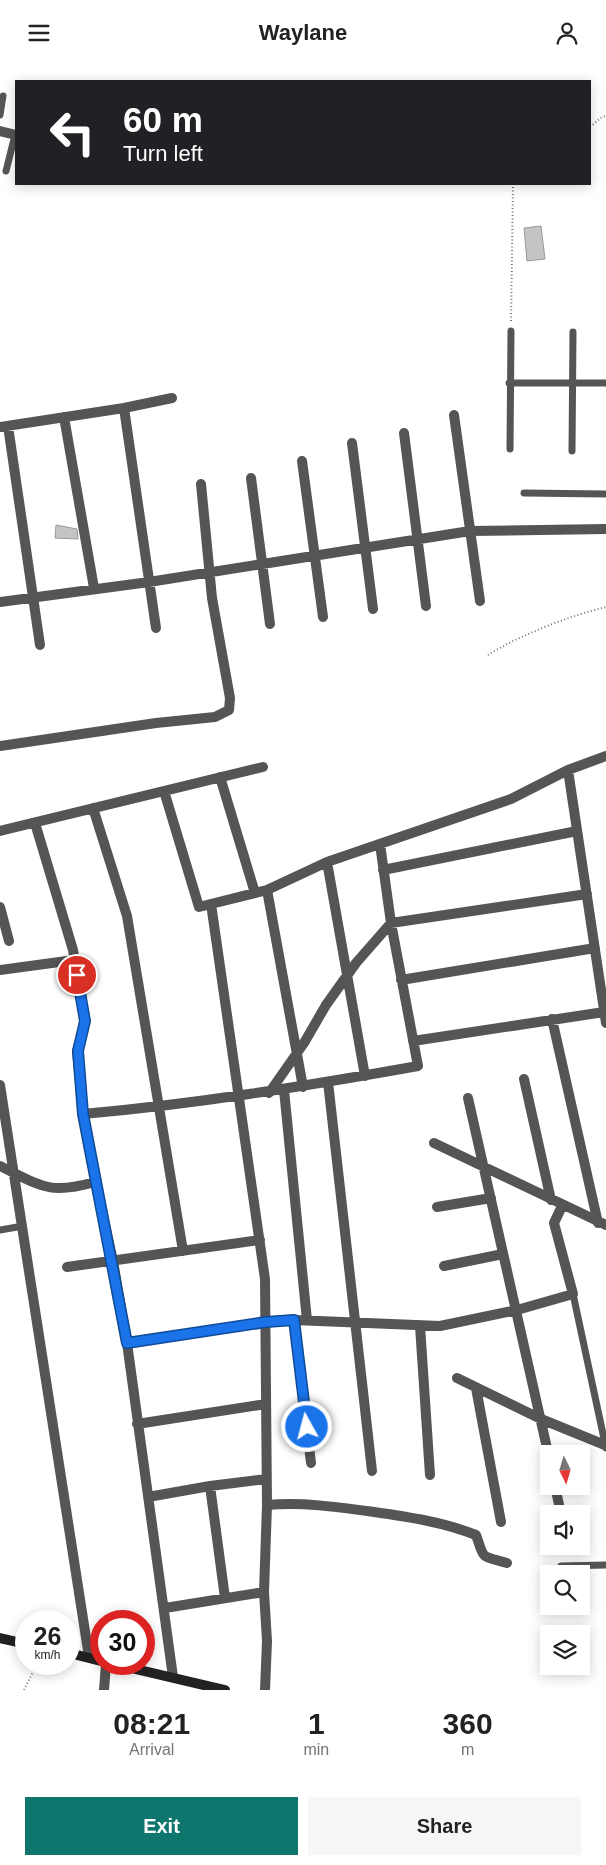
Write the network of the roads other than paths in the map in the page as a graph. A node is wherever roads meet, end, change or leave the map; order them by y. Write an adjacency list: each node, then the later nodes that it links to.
1 (3, 96): 2 (lane)
2 (0, 115)
3 (0, 131): 4 (street)
4 (15, 135)
5 (15, 139): 6 (lane)
6 (6, 171)
7 (510, 331): 9 (lane)
8 (573, 332): 10 (lane)
9 (509, 383): 10 (lane); 19 (lane)
10 (572, 383): 11 (lane); 20 (lane)
11 (606, 383)
12 (172, 398): 13 (street)
13 (124, 408): 15 (street); 33 (street)
14 (454, 415): 27 (street)
15 (64, 417): 16 (street); 34 (street)
16 (4, 426): 35 (street)
17 (404, 433): 28 (street)
18 (352, 443): 29 (street)
19 (510, 449)
20 (572, 451)
21 (302, 461): 30 (street)
22 (251, 478): 31 (street)
23 (201, 484): 32 (street)
24 (524, 493): 25 (lane)
25 (606, 494)
26 (606, 529): 27 (street)
27 (470, 531): 28 (street); 36 (street)
28 (417, 539): 29 (street); 38 (street)
29 (364, 548): 30 (street); 39 (street)
30 (314, 556): 31 (street); 40 (street)
31 (263, 564): 32 (street); 41 (street)
32 (211, 572): 33 (street); 44 (street)
33 (149, 582): 34 (street); 42 (street)
34 (94, 588): 35 (street)
35 (34, 596): 37 (street); 43 (street)
36 (480, 601)
37 (0, 602)
38 (426, 606)
39 (372, 609)
40 (323, 617)
41 (270, 624)
42 (156, 628)
43 (40, 645)
44 (0, 746)
45 (606, 755): 47 (street)
46 (263, 767): 48 (street)
47 (568, 770): 53 (street); 54 (street)
48 (220, 777): 49 (street); 58 (street)
49 (164, 791): 50 (street); 60 (street)
50 (93, 808): 51 (street); 83 (street)
51 (35, 823): 52 (street); 65 (street)
52 (0, 831)
53 (578, 831): 56 (street); 59 (street)
54 (380, 844): 55 (street); 56 (street)
55 (327, 862): 57 (street); 67 (street)
56 (383, 870): 62 (street)
57 (267, 890): 58 (street); 73 (street)
58 (255, 893): 60 (street)
59 (587, 894): 62 (street); 64 (street)
60 (211, 904): 81 (street)
61 (0, 907): 63 (street)
62 (391, 923): 67 (street); 68 (street)
63 (9, 941)
64 (595, 948): 68 (street); 69 (street)
65 (74, 960): 66 (street); 84 (street)
66 (0, 969)
67 (347, 975): 73 (street); 74 (street)
68 (402, 980): 72 (street)
69 (604, 1012): 70 (street); 71 (street)
70 (552, 1019): 72 (street); 94 (street)
71 (606, 1023)
72 (413, 1041): 74 (street)
73 (297, 1054): 78 (street); 80 (street)
74 (365, 1076): 76 (street)
75 (524, 1079): 91 (street)
76 (328, 1082): 78 (street); 108 (street)
77 (0, 1085): 88 (street)
78 (303, 1087): 79 (street)
79 (284, 1090): 80 (street); 106 (street)
80 (269, 1093): 81 (street)
81 (239, 1096): 83 (street); 97 (street)
82 (468, 1098): 87 (street)
83 (159, 1107): 84 (street); 98 (street)
84 (83, 1114): 89 (street)
85 (434, 1143): 87 (street)
86 (0, 1165): 88 (street)
87 (484, 1168): 90 (street); 91 (street)
88 (15, 1173): 89 (street); 95 (street)
89 (96, 1182): 100 (street)
90 (491, 1198): 93 (street); 99 (street)
91 (551, 1200): 92 (street)
92 (562, 1206): 94 (street); 103 (street)
93 (437, 1207)
94 (602, 1224)
95 (23, 1226): 96 (lane); 135 (street)
96 (0, 1230)
97 (260, 1240): 98 (street); 107 (street)
98 (182, 1251): 100 (street)
99 (503, 1254): 101 (street); 104 (street)
100 (113, 1261): 102 (street); 110 (street)
101 (444, 1266)
102 (67, 1267)
103 (574, 1295): 104 (street); 117 (lane)
104 (516, 1310): 109 (street); 114 (street)
105 (294, 1320): 106 (street); 107 (street); 118 (street)
106 (307, 1320): 108 (street)
107 (266, 1322): 110 (street); 113 (street)
108 (354, 1322): 109 (street); 119 (street)
109 (420, 1325): 120 (street)
110 (127, 1343): 115 (street)
111 (457, 1378): 112 (street)
112 (476, 1387): 114 (street); 125 (street)
113 (266, 1405): 115 (street); 121 (street)
114 (541, 1419): 116 (street); 117 (street)
115 (137, 1423): 123 (street)
116 (546, 1445)
117 (606, 1448)
118 (311, 1463)
119 (372, 1471)
120 (430, 1475)
121 (266, 1479): 122 (street); 124 (street)
122 (210, 1486): 123 (street); 130 (street)
123 (148, 1497): 131 (street)
124 (267, 1505): 126 (street); 129 (street)
125 (501, 1523)
126 (507, 1563)
127 (590, 1565): 128 (lane)
128 (606, 1565)
129 (264, 1592): 130 (street); 141 (street)
130 (225, 1598): 131 (street)
131 (165, 1608): 138 (street)
132 (0, 1638): 133 (street)
133 (15, 1641)
134 (80, 1655): 135 (street)
135 (89, 1657)
136 (155, 1673): 138 (street)
137 (105, 1675): 139 (street)
138 (173, 1677): 140 (street)
139 (104, 1690)
140 (225, 1690)
141 (265, 1690)

